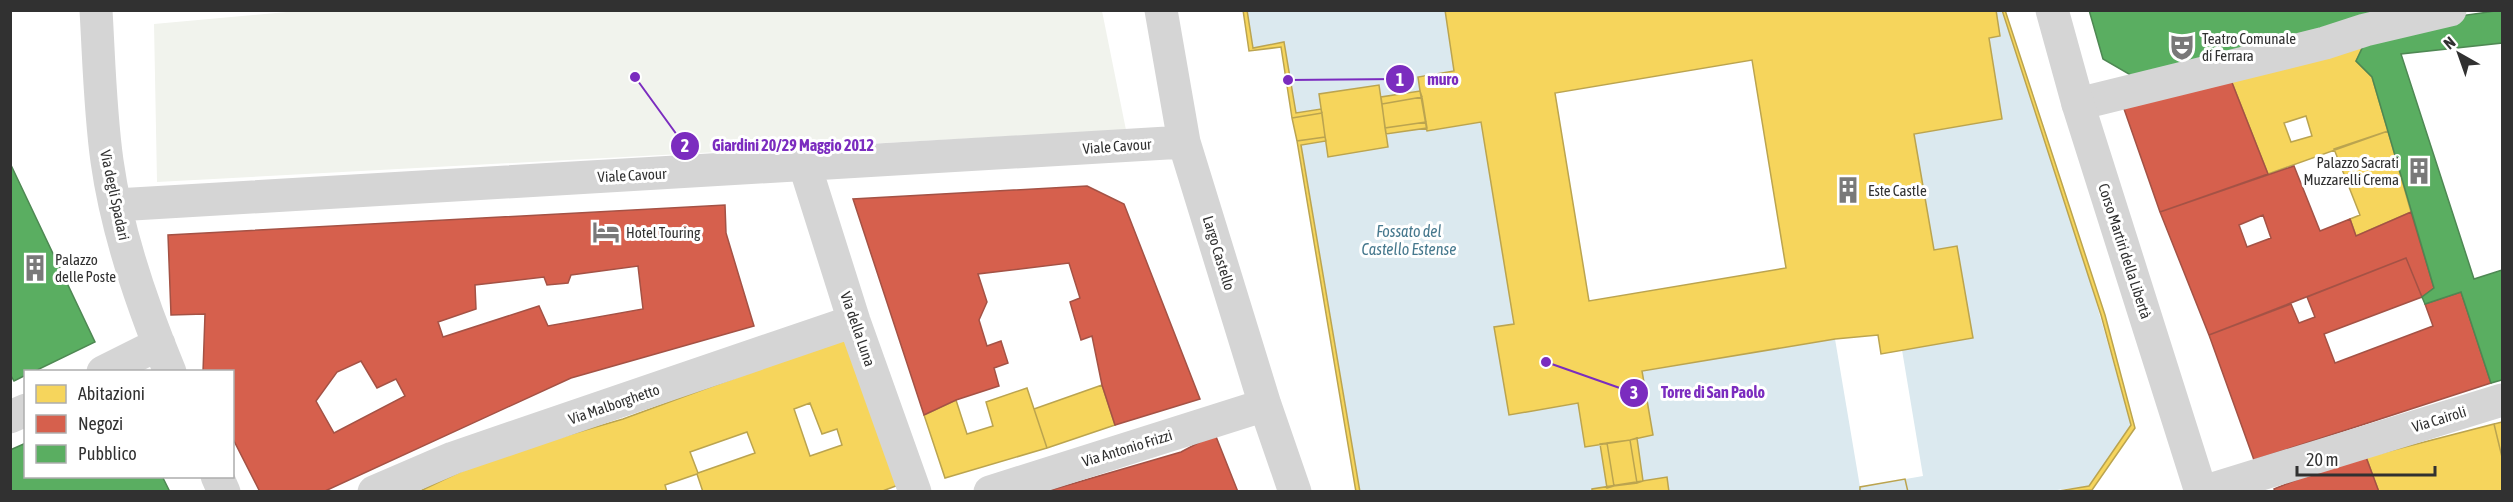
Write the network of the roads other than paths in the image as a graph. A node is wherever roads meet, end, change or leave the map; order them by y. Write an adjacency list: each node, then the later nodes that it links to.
1 (96, 10): 8 (street, Via degli Spadari)
2 (1161, 10): 6 (street, Largo Castello)
3 (2052, 10): 5 (street, Corso Martiri della Libertà)
4 (2450, 10): 5 (street)
5 (2078, 104): 22 (street, Corso Martiri della Libertà)
6 (1184, 142): 7 (street, Viale Cavour); 13 (street, Largo Castello)
7 (805, 166): 8 (street, Viale Cavour); 9 (street, Via della Luna)
8 (116, 205): 10 (street, Via degli Spadari)
9 (854, 321): 18 (street, Via Malborghetto); 19 (street, Via della Luna)
10 (164, 358): 11 (street)
11 (112, 370)
12 (2502, 400): 22 (street, Via Cairoli)
13 (1265, 405): 20 (street, Via Antonio Frizzi); 21 (street, Largo Castello)
14 (24, 411): 15 (street)
15 (10, 417)
16 (217, 478): 17 (street)
17 (224, 492)
18 (374, 492)
19 (915, 492)
20 (990, 492)
21 (1295, 492)
22 (2202, 492)

